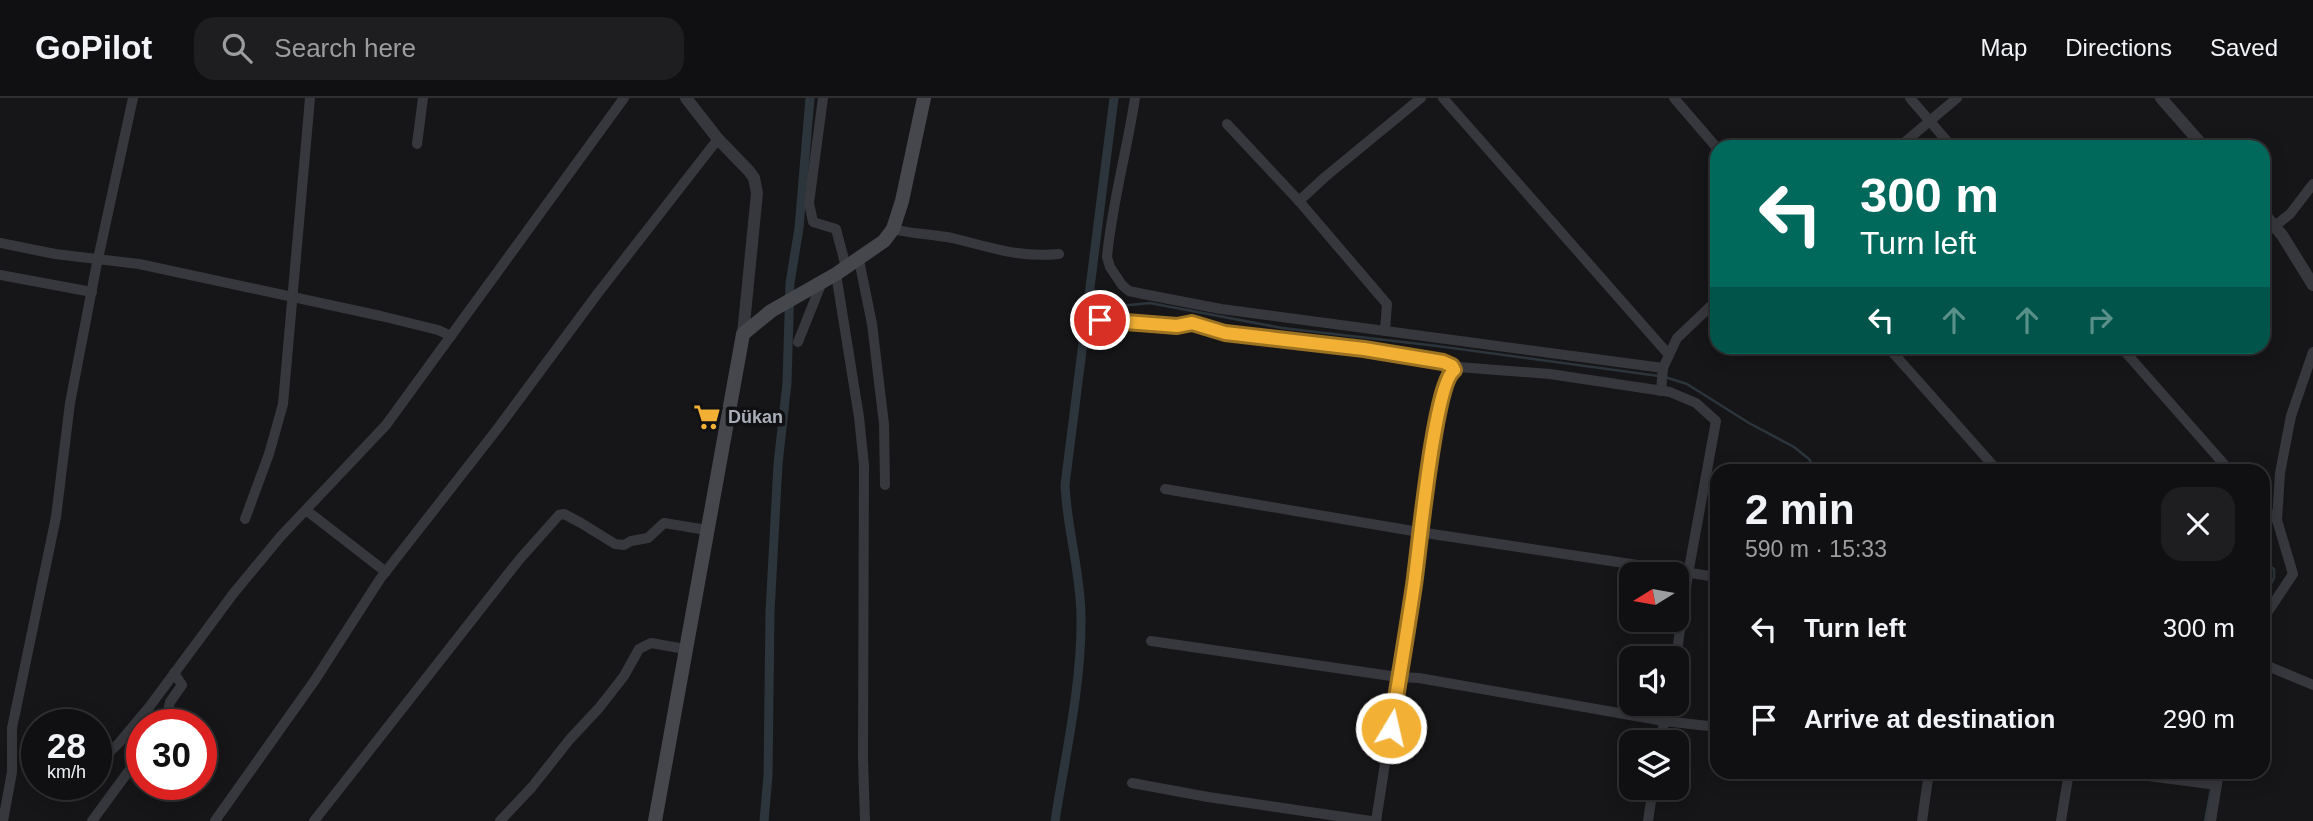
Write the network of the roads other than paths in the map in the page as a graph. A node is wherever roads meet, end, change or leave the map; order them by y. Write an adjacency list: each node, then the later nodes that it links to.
1 (133, 98): 30 (street)
2 (310, 98): 37 (street)
3 (423, 98): 22 (street)
4 (624, 98): 42 (street)
5 (686, 98): 17 (street)
6 (823, 98): 32 (street)
7 (924, 98): 27 (main road)
8 (1135, 98): 40 (street)
9 (1421, 98): 24 (street)
10 (1443, 98): 47 (street)
11 (1674, 98): 18 (street)
12 (1910, 98): 15 (street)
13 (1957, 98): 15 (street)
14 (2167, 100): 21 (street)
15 (1930, 121): 19 (street); 20 (street)
16 (1227, 124): 24 (street)
17 (718, 139): 41 (street); 63 (street)
18 (1710, 140)
19 (1907, 140)
20 (1946, 140)
21 (2198, 140)
22 (417, 144)
23 (2313, 184): 26 (street)
24 (1299, 201): 40 (street)
25 (2270, 221): 26 (street)
26 (2275, 226): 35 (street)
27 (892, 229): 29 (street); 31 (main road)
28 (0, 243): 30 (street)
29 (1059, 254)
30 (98, 259): 36 (street); 37 (street)
31 (859, 260): 32 (main road); 53 (street)
32 (841, 271): 34 (main road); 93 (street)
33 (0, 275): 36 (street)
34 (817, 283): 41 (main road); 43 (street)
35 (2313, 285)
36 (92, 292): 87 (street)
37 (293, 298): 42 (street); 57 (street)
38 (1710, 307): 47 (street)
39 (1100, 320): 49 (street)
40 (1385, 331): 48 (street)
41 (743, 334): 59 (main road)
42 (451, 337): 55 (street)
43 (798, 342)
44 (2313, 352): 58 (street)
45 (1894, 354): 51 (street)
46 (2127, 354): 52 (street)
47 (1669, 355): 48 (street)
48 (1663, 369): 50 (street)
49 (1454, 370): 50 (street); 60 (street)
50 (1662, 388): 62 (street)
51 (1991, 464)
52 (2224, 464)
53 (885, 485)
54 (1165, 489): 60 (street)
55 (306, 510): 63 (street); 70 (street)
56 (2270, 514): 58 (street)
57 (245, 519)
58 (2277, 520): 66 (street)
59 (706, 530): 68 (main road); 90 (street)
60 (1419, 532): 61 (street); 71 (street)
61 (1619, 564)
62 (1689, 570)
63 (386, 572): 89 (street)
64 (1689, 575): 65 (street)
65 (1710, 577)
66 (2270, 608)
67 (1152, 641): 71 (street)
68 (685, 649): 91 (street); 92 (main road)
69 (2270, 667): 72 (street)
70 (174, 673): 73 (street); 78 (street)
71 (1399, 677): 75 (street); 95 (street)
72 (2313, 685)
73 (168, 709)
74 (1665, 716): 75 (street)
75 (1664, 721): 76 (street); 77 (street)
76 (1710, 726)
77 (1662, 730)
78 (112, 748)
79 (126, 775): 88 (street)
80 (1928, 779): 97 (street)
81 (2067, 779): 98 (street)
82 (2173, 779): 85 (street)
83 (2218, 779): 85 (street)
84 (1132, 783): 94 (street)
85 (2217, 785): 99 (street)
86 (1651, 800): 96 (street)
87 (3, 821)
88 (92, 821)
89 (215, 821)
90 (314, 821)
91 (500, 821)
92 (655, 821)
93 (865, 821)
94 (1371, 821)
95 (1376, 821)
96 (1647, 821)
97 (1922, 821)
98 (2061, 821)
99 (2211, 821)

